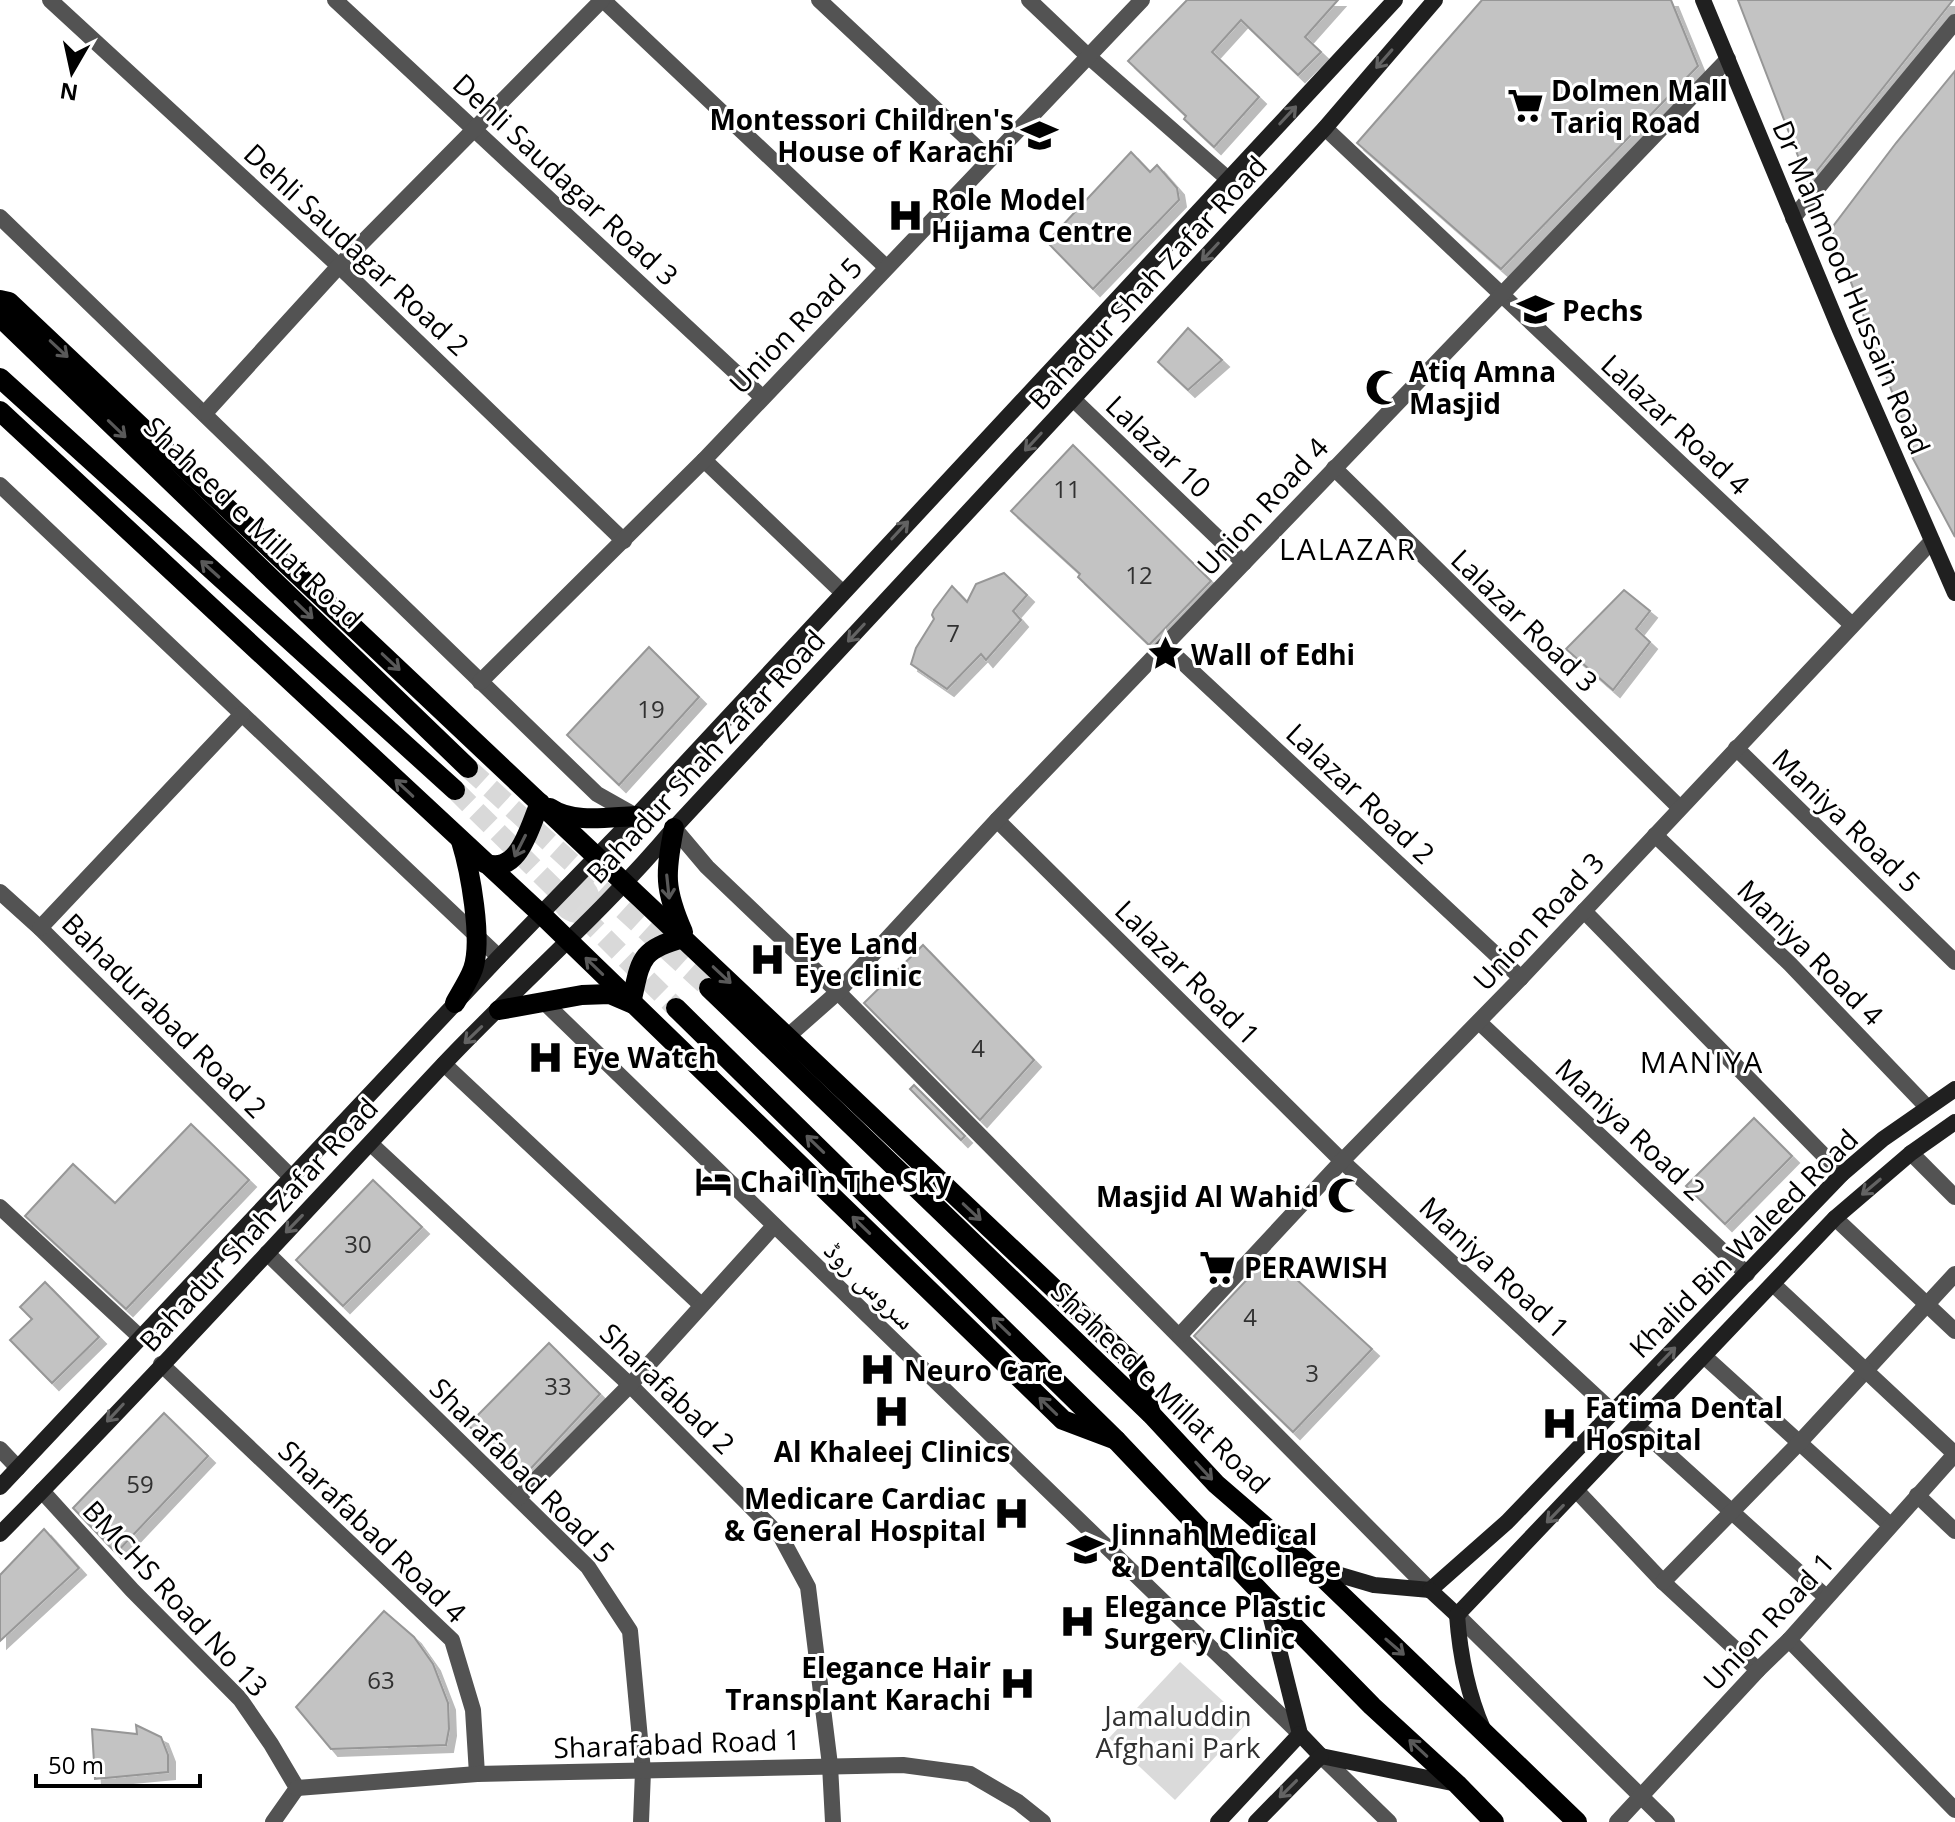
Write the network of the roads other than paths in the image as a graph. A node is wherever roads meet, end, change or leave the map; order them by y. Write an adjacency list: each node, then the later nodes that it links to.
1 (50, 0): 19 (street, Dehli Saudagar Road 2)
2 (335, 0): 14 (street, Dehli Saudagar Road 3)
3 (602, 0): 14 (street); 20 (street)
4 (819, 0): 15 (street)
5 (1029, 0): 11 (street)
6 (1142, 0): 11 (street, Union Road 5)
7 (1395, 0): 16 (main road, Bahadur Shah Zafar Road, one-way to 7)
8 (1435, 0): 13 (main road, Bahadur Shah Zafar Road, one-way to 13)
9 (1703, 0): 12 (main road, Dr Mahmood Hussain Road)
10 (1955, 22): 17 (street)
11 (1088, 56): 15 (street, Union Road 5); 16 (street)
12 (1728, 59): 17 (main road, Dr Mahmood Hussain Road); 21 (street, Union Road 4)
13 (1325, 128): 21 (street, Lalazar Road 4); 26 (main road, Bahadur Shah Zafar Road, one-way to 26)
14 (476, 131): 19 (street); 25 (street, Dehli Saudagar Road 3)
15 (989, 159): 20 (street, Union Road 5)
16 (1228, 179): 35 (main road, Bahadur Shah Zafar Road, one-way to 16)
17 (1793, 218): 33 (main road, Dr Mahmood Hussain Road)
18 (3, 227): 28 (street)
19 (339, 266): 28 (street); 32 (street, Dehli Saudagar Road 2)
20 (886, 267): 25 (street, Union Road 5)
21 (1502, 295): 30 (street, Union Road 4); 37 (street, Lalazar Road 4)
22 (0, 300): 44 (main road, one-way to 44)
23 (0, 317): 42 (main road, Shaheed e Millat Road, one-way to 42)
24 (0, 378): 43 (main road, one-way to 24)
25 (762, 397): 29 (street, Union Road 5)
26 (1073, 399): 34 (street, Lalazar 10); 48 (main road, Bahadur Shah Zafar Road, one-way to 48)
27 (0, 411): 50 (main road, one-way to 27)
28 (205, 413): 39 (street)
29 (704, 460): 32 (street, Union Road 5); 35 (street)
30 (1334, 468): 34 (street, Union Road 4); 45 (street, Lalazar Road 3)
31 (0, 485): 40 (street)
32 (624, 541): 39 (street, Union Road 5)
33 (1932, 541): 36 (main road, Dr Mahmood Hussain Road); 37 (street, Union Road 3)
34 (1244, 563): 38 (street, Union Road 4)
35 (842, 592): 46 (main road, Bahadur Shah Zafar Road)
36 (1955, 593)
37 (1852, 625): 41 (street, Union Road 3)
38 (1165, 646): 47 (street, Union Road 4); 63 (street, Lalazar Road 2)
39 (480, 682): 46 (street)
40 (242, 714): 57 (street); 58 (street)
41 (1736, 748): 45 (street, Union Road 3); 62 (street, Maniya Road 5)
42 (468, 768)
43 (455, 790)
44 (535, 799): 46 (main road); 51 (main road); 52 (main road, one-way to 52)
45 (1680, 808): 49 (street, Union Road 3)
46 (636, 816): 51 (main road, Bahadur Shah Zafar Road)
47 (997, 820): 65 (street, Union Road 4); 79 (street, Lalazar Road 1)
48 (674, 828): 53 (main road, Bahadur Shah Zafar Road); 60 (main road, one-way to 60); 65 (street)
49 (1655, 835): 55 (street, Union Road 3); 75 (street, Maniya Road 4)
50 (460, 840): 52 (main road); 58 (main road)
51 (597, 857): 53 (main road); 56 (main road, Bahadur Shah Zafar Road)
52 (484, 863): 56 (main road)
53 (625, 883): 59 (main road, Bahadur Shah Zafar Road); 60 (main road)
54 (0, 892): 57 (street, Bahadurabad Road 2)
55 (1584, 911): 63 (street, Union Road 3); 80 (street)
56 (541, 914): 59 (main road); 61 (main road, Bahadur Shah Zafar Road)
57 (40, 928): 81 (street, Bahadurabad Road 2)
58 (475, 934): 61 (street); 66 (main road)
59 (567, 940): 68 (main road, one-way to 59); 70 (main road, Bahadur Shah Zafar Road)
60 (685, 941): 68 (main road); 72 (main road, one-way to 72)
61 (499, 957): 66 (main road, Bahadur Shah Zafar Road)
62 (1955, 962)
63 (1521, 978): 71 (street, Union Road 3)
64 (709, 988): 100 (main road, Shaheed e Millat Road)
65 (838, 992): 72 (street, Union Road 4); 93 (street)
66 (455, 1003): 81 (main road, Bahadur Shah Zafar Road)
67 (545, 1003): 68 (main road); 70 (main road); 85 (street, سروس روڈ)
68 (631, 1003): 102 (main road, one-way to 68)
69 (676, 1008): 102 (main road, one-way to 69)
70 (499, 1010): 73 (main road, Bahadur Shah Zafar Road, one-way to 73)
71 (1479, 1022): 79 (street, Union Road 3); 87 (street, Maniya Road 2)
72 (787, 1037): 100 (main road, one-way to 100)
73 (444, 1064): 77 (main road, Bahadur Shah Zafar Road); 90 (street)
74 (1955, 1089): 75 (main road, Khalid Bin Waleed Road)
75 (1927, 1107): 80 (main road, Khalid Bin Waleed Road)
76 (1955, 1122): 78 (main road, Khalid Bin Waleed Road)
77 (371, 1144): 86 (main road, Bahadur Shah Zafar Road, one-way to 86); 98 (street, Sharafabad 2)
78 (1911, 1153): 82 (street); 84 (main road, Khalid Bin Waleed Road, one-way to 84)
79 (1342, 1161): 93 (street, Union Road 3); 99 (street, Maniya Road 1)
80 (1842, 1174): 87 (main road, Khalid Bin Waleed Road)
81 (291, 1177): 94 (main road, Bahadur Shah Zafar Road)
82 (1955, 1197)
83 (0, 1207): 94 (street)
84 (1835, 1218): 89 (main road, Khalid Bin Waleed Road); 91 (street)
85 (774, 1226): 90 (street); 127 (street, سروس روڈ)
86 (267, 1253): 96 (main road, Bahadur Shah Zafar Road); 111 (street, Sharafabad Road 5)
87 (1747, 1274): 99 (main road, Khalid Bin Waleed Road, one-way to 87)
88 (1955, 1274): 91 (street)
89 (1773, 1284): 95 (main road, Khalid Bin Waleed Road); 97 (street)
90 (700, 1304): 98 (street)
91 (1925, 1305): 92 (street); 97 (street)
92 (1955, 1331)
93 (1180, 1335): 120 (street)
94 (140, 1337): 106 (main road, Bahadur Shah Zafar Road)
95 (1704, 1356): 101 (main road, Khalid Bin Waleed Road); 103 (street)
96 (161, 1364): 108 (main road, Bahadur Shah Zafar Road, one-way to 108); 131 (street, Sharafabad Road 4)
97 (1864, 1370): 103 (street); 105 (street)
98 (630, 1385): 111 (street); 129 (street, Sharafabad 2)
99 (1613, 1412): 113 (main road, Khalid Bin Waleed Road)
100 (1151, 1414): 118 (main road, Shaheed e Millat Road, one-way to 118)
101 (1638, 1427): 109 (main road, Khalid Bin Waleed Road); 112 (street)
102 (1116, 1440): 122 (main road)
103 (1798, 1444): 112 (street); 114 (street)
104 (0, 1449): 106 (street)
105 (1955, 1454): 110 (street, Union Road 1)
106 (18, 1468): 107 (main road, Bahadur Shah Zafar Road)
107 (0, 1487)
108 (42, 1491): 116 (main road, Bahadur Shah Zafar Road); 133 (street, BMCHS Road No 13)
109 (1577, 1491): 117 (main road, Khalid Bin Waleed Road, one-way to 117); 119 (street)
110 (1917, 1495): 114 (street, Union Road 1); 115 (street)
111 (518, 1498): 130 (street, Sharafabad Road 5)
112 (1732, 1512): 119 (street); 121 (street)
113 (1507, 1522): 117 (main road); 120 (main road, Khalid Bin Waleed Road)
114 (1890, 1525): 121 (street, Union Road 1)
115 (1955, 1531)
116 (0, 1534)
117 (1528, 1542): 123 (main road, Khalid Bin Waleed Road)
118 (1312, 1567): 120 (main road); 126 (main road, Shaheed e Millat Road, one-way to 126)
119 (1663, 1582): 125 (street)
120 (1430, 1590): 123 (main road)
121 (1826, 1597): 124 (street, Union Road 1)
122 (1266, 1598): 127 (main road); 132 (main road, one-way to 122)
123 (1457, 1615): 126 (main road); 134 (street)
124 (1789, 1640): 125 (street, Union Road 1); 135 (street)
125 (1758, 1670): 134 (street, Union Road 1)
126 (1484, 1731): 144 (main road, Shaheed e Millat Road)
127 (1300, 1734): 128 (main road); 140 (main road)
128 (1321, 1756): 132 (main road); 141 (main road, one-way to 141); 142 (street)
129 (830, 1765): 130 (street, Sharafabad Road 1); 138 (street, Sharafabad 2); 139 (street, Sharafabad Road 1)
130 (643, 1771): 131 (street, Sharafabad Road 1); 137 (street, Sharafabad Road 5)
131 (477, 1774): 133 (street, Sharafabad Road 1)
132 (1457, 1784): 143 (main road)
133 (297, 1788): 136 (street)
134 (1641, 1798): 145 (street, Union Road 1); 146 (street)
135 (1955, 1810)
136 (273, 1822)
137 (641, 1822)
138 (833, 1822)
139 (1043, 1822)
140 (1218, 1822)
141 (1256, 1822)
142 (1389, 1822)
143 (1494, 1822)
144 (1577, 1822)
145 (1617, 1822)
146 (1667, 1822)

